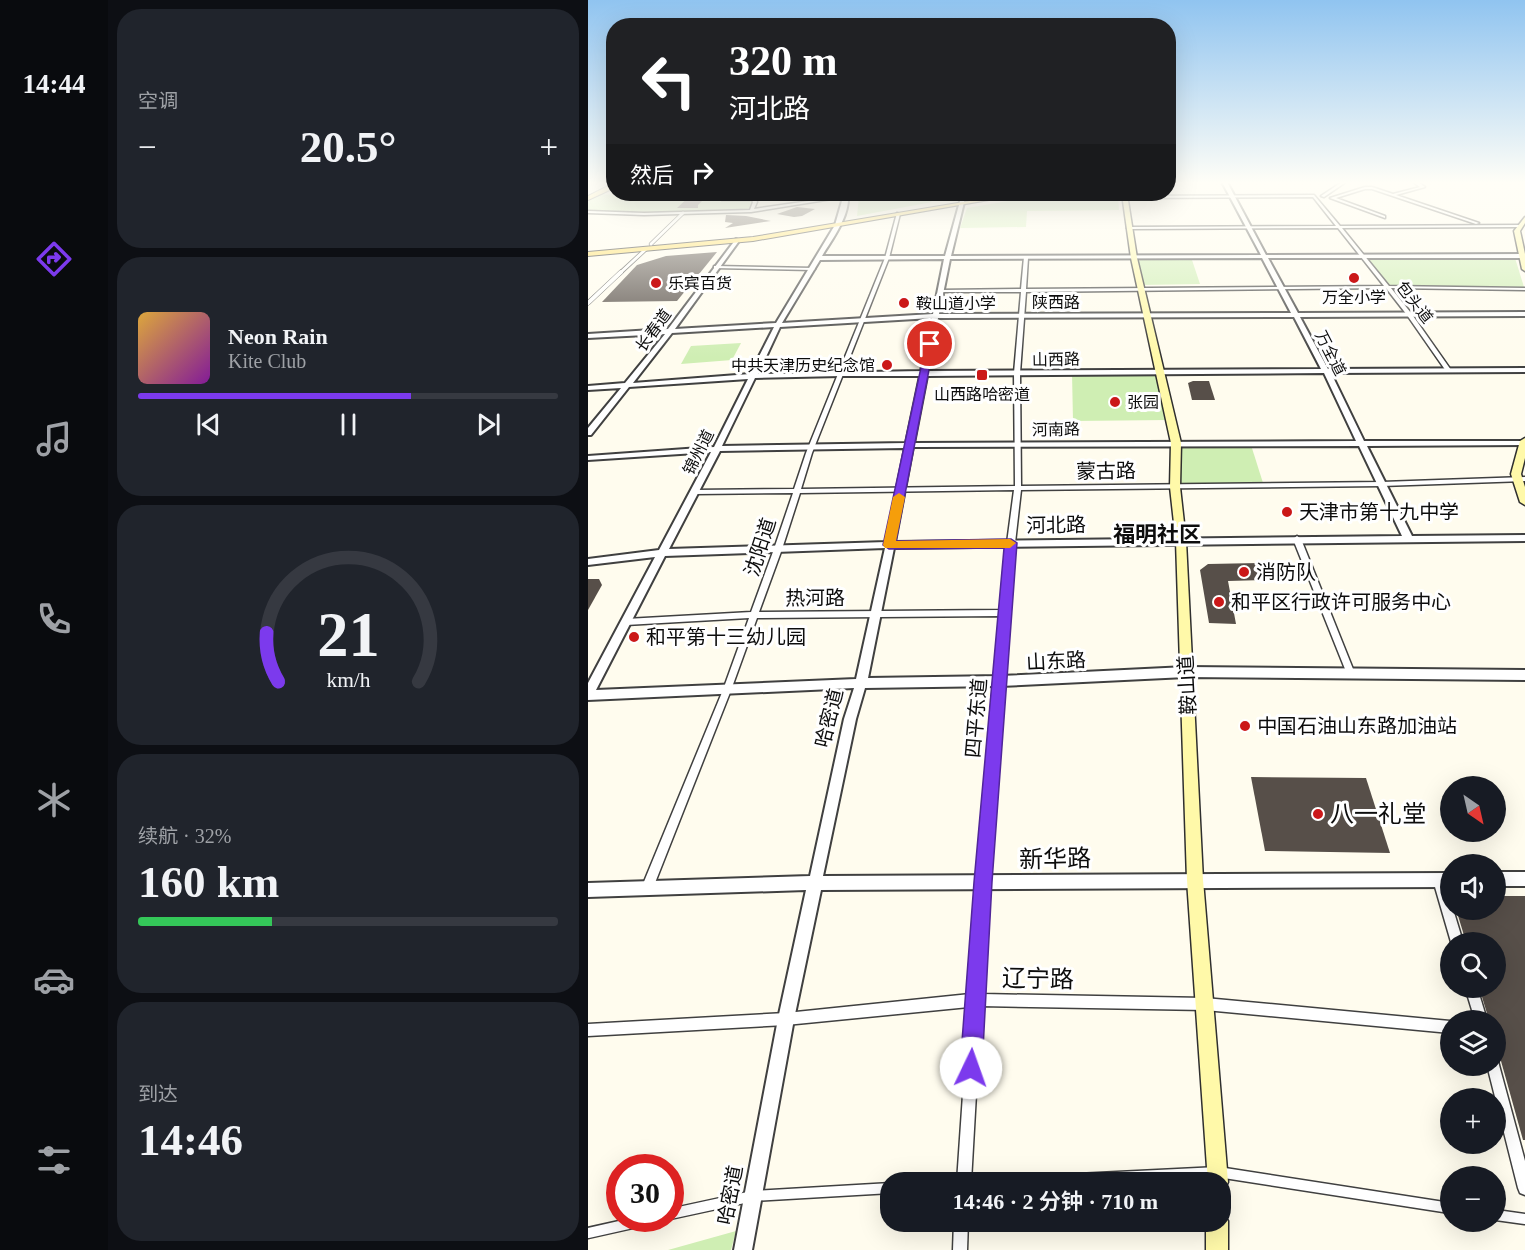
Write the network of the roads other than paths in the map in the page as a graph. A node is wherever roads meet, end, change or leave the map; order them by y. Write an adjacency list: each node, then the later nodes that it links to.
1 (656, 240): 12 (street)
2 (708, 240): 12 (main road)
3 (740, 240): 11 (main road)
4 (829, 240): 17 (street, 锦州道)
5 (891, 240): 18 (street, 沈阳道)
6 (952, 240): 21 (street, 哈密道)
7 (1131, 240): 20 (main road, 鞍山道)
8 (1255, 240): 15 (street, 万全道)
9 (1347, 240): 16 (street, 包头道)
10 (1518, 240): 22 (main road)
11 (736, 241): 12 (main road); 23 (street, 长春道)
12 (649, 247): 13 (main road); 14 (main road); 31 (street)
13 (588, 249)
14 (588, 254)
15 (1264, 257): 16 (street); 20 (street); 26 (street, 万全道)
16 (1360, 257): 22 (street); 25 (street, 包头道)
17 (819, 258): 18 (street); 24 (street, 锦州道)
18 (887, 258): 21 (street); 38 (street, 沈阳道)
19 (1026, 258): 20 (street); 21 (street); 28 (street, 四平东道)
20 (1134, 258): 29 (main road, 鞍山道)
21 (947, 259): 30 (street, 哈密道)
22 (1524, 260)
23 (716, 267): 24 (street); 40 (street, 长春道)
24 (813, 269): 39 (street, 锦州道)
25 (1386, 287): 26 (street); 27 (street); 32 (street, 包头道)
26 (1280, 289): 29 (street); 37 (street, 万全道)
27 (1525, 289)
28 (1024, 290): 29 (street); 30 (street); 36 (street, 四平东道)
29 (1141, 290): 34 (main road, 鞍山道)
30 (941, 291): 35 (street, 哈密道)
31 (588, 303)
32 (1409, 314): 33 (street, 陕西路); 37 (street, 陕西路); 42 (street, 包头道)
33 (1525, 314)
34 (1147, 315): 36 (street, 陕西路); 37 (street, 陕西路); 44 (main road, 鞍山道)
35 (936, 316): 36 (street, 陕西路); 38 (street, 陕西路); 47 (street, 哈密道)
36 (1023, 316): 46 (street, 四平东道)
37 (1296, 316): 45 (street, 万全道)
38 (861, 319): 39 (street, 陕西路); 48 (street, 沈阳道)
39 (779, 323): 40 (street, 陕西路); 49 (street, 锦州道)
40 (669, 330): 41 (street, 陕西路); 50 (street, 长春道)
41 (588, 336)
42 (1448, 370): 43 (street, 山西路); 45 (street, 山西路)
43 (1525, 370)
44 (1159, 371): 45 (street, 山西路); 46 (street, 山西路); 55 (main road, 鞍山道)
45 (1326, 371): 53 (street, 万全道)
46 (1017, 372): 47 (street, 山西路); 57 (street, 四平东道)
47 (924, 373): 48 (street, 山西路); 56 (street, 哈密道)
48 (841, 374): 49 (street, 山西路); 58 (street, 沈阳道)
49 (753, 376): 50 (street, 山西路); 59 (street, 锦州道)
50 (627, 386): 51 (street, 山西路); 52 (street, 长春道)
51 (588, 388)
52 (588, 433)
53 (1361, 442): 54 (street, 河南路); 55 (street, 河南路); 62 (street, 万全道)
54 (1525, 442): 61 (main road)
55 (1176, 443): 57 (street, 河南路); 63 (main road, 鞍山道)
56 (911, 445): 57 (street, 河南路); 58 (street, 河南路); 66 (street, 哈密道)
57 (1019, 445): 64 (street, 四平东道)
58 (812, 447): 59 (street, 河南路); 65 (street, 沈阳道)
59 (717, 449): 60 (street, 河南路); 67 (street, 锦州道)
60 (588, 458)
61 (1521, 480): 62 (street, 蒙古路); 68 (main road)
62 (1382, 484): 63 (street, 蒙古路); 69 (street, 万全道)
63 (1175, 487): 64 (street, 蒙古路); 72 (main road, 鞍山道)
64 (1018, 488): 66 (street, 蒙古路); 73 (street, 四平东道)
65 (795, 490): 66 (street, 蒙古路); 67 (street, 蒙古路); 75 (street, 沈阳道)
66 (901, 490): 74 (street, 哈密道)
67 (695, 492): 76 (street, 锦州道)
68 (1525, 502)
69 (1408, 538): 70 (street, 河北路); 71 (street, 河北路)
70 (1525, 538)
71 (1298, 539): 72 (street, 河北路); 83 (street)
72 (1180, 541): 73 (street, 河北路); 82 (main road, 鞍山道)
73 (1011, 543): 74 (street, 河北路); 78 (street, 四平东道)
74 (889, 545): 75 (street, 河北路); 80 (street, 哈密道)
75 (778, 549): 76 (street, 河北路); 79 (street, 沈阳道)
76 (663, 553): 77 (street, 河北路); 81 (street, 锦州道)
77 (588, 562)
78 (1005, 614): 80 (street, 热河路); 85 (street, 四平东道)
79 (754, 615): 80 (street, 热河路); 81 (street, 热河路); 87 (street, 沈阳道)
80 (876, 615): 86 (street, 哈密道)
81 (626, 622): 88 (street, 锦州道)
82 (1186, 672): 83 (street, 山东路); 85 (street, 山东路); 91 (main road, 鞍山道)
83 (1351, 674): 84 (street, 山东路)
84 (1525, 675)
85 (1000, 681): 86 (street, 山东路); 93 (street, 四平东道)
86 (861, 684): 87 (street, 山东路); 94 (street, 哈密道)
87 (728, 690): 88 (street, 山东路); 95 (street, 沈阳道)
88 (588, 694)
89 (1506, 879): 90 (street)
90 (1525, 879)
91 (1196, 880): 92 (street, 新华路); 93 (street, 新华路); 98 (main road, 鞍山道)
92 (1440, 880)
93 (983, 882): 94 (street, 新华路); 97 (street, 四平东道)
94 (815, 883): 95 (street, 新华路); 99 (street, 哈密道)
95 (647, 889): 96 (street, 新华路)
96 (588, 890)
97 (975, 1000): 98 (street, 辽宁路); 99 (street, 辽宁路); 103 (street, 四平东道)
98 (1205, 1004): 100 (street, 辽宁路); 104 (main road, 鞍山道)
99 (786, 1019): 101 (street, 辽宁路); 108 (street, 哈密道)
100 (1440, 1025)
101 (588, 1030)
102 (1496, 1076): 106 (street)
103 (965, 1172)
104 (1218, 1172)
105 (1231, 1179): 109 (street)
106 (1525, 1188)
107 (880, 1189): 108 (street)
108 (753, 1196): 110 (street); 117 (street, 哈密道)
109 (1440, 1207)
110 (684, 1211)
111 (1506, 1216): 112 (street)
112 (1525, 1219)
113 (606, 1229): 116 (street)
114 (961, 1232): 118 (street)
115 (1217, 1232): 119 (main road)
116 (588, 1233)
117 (742, 1250)
118 (960, 1250)
119 (1217, 1250)

